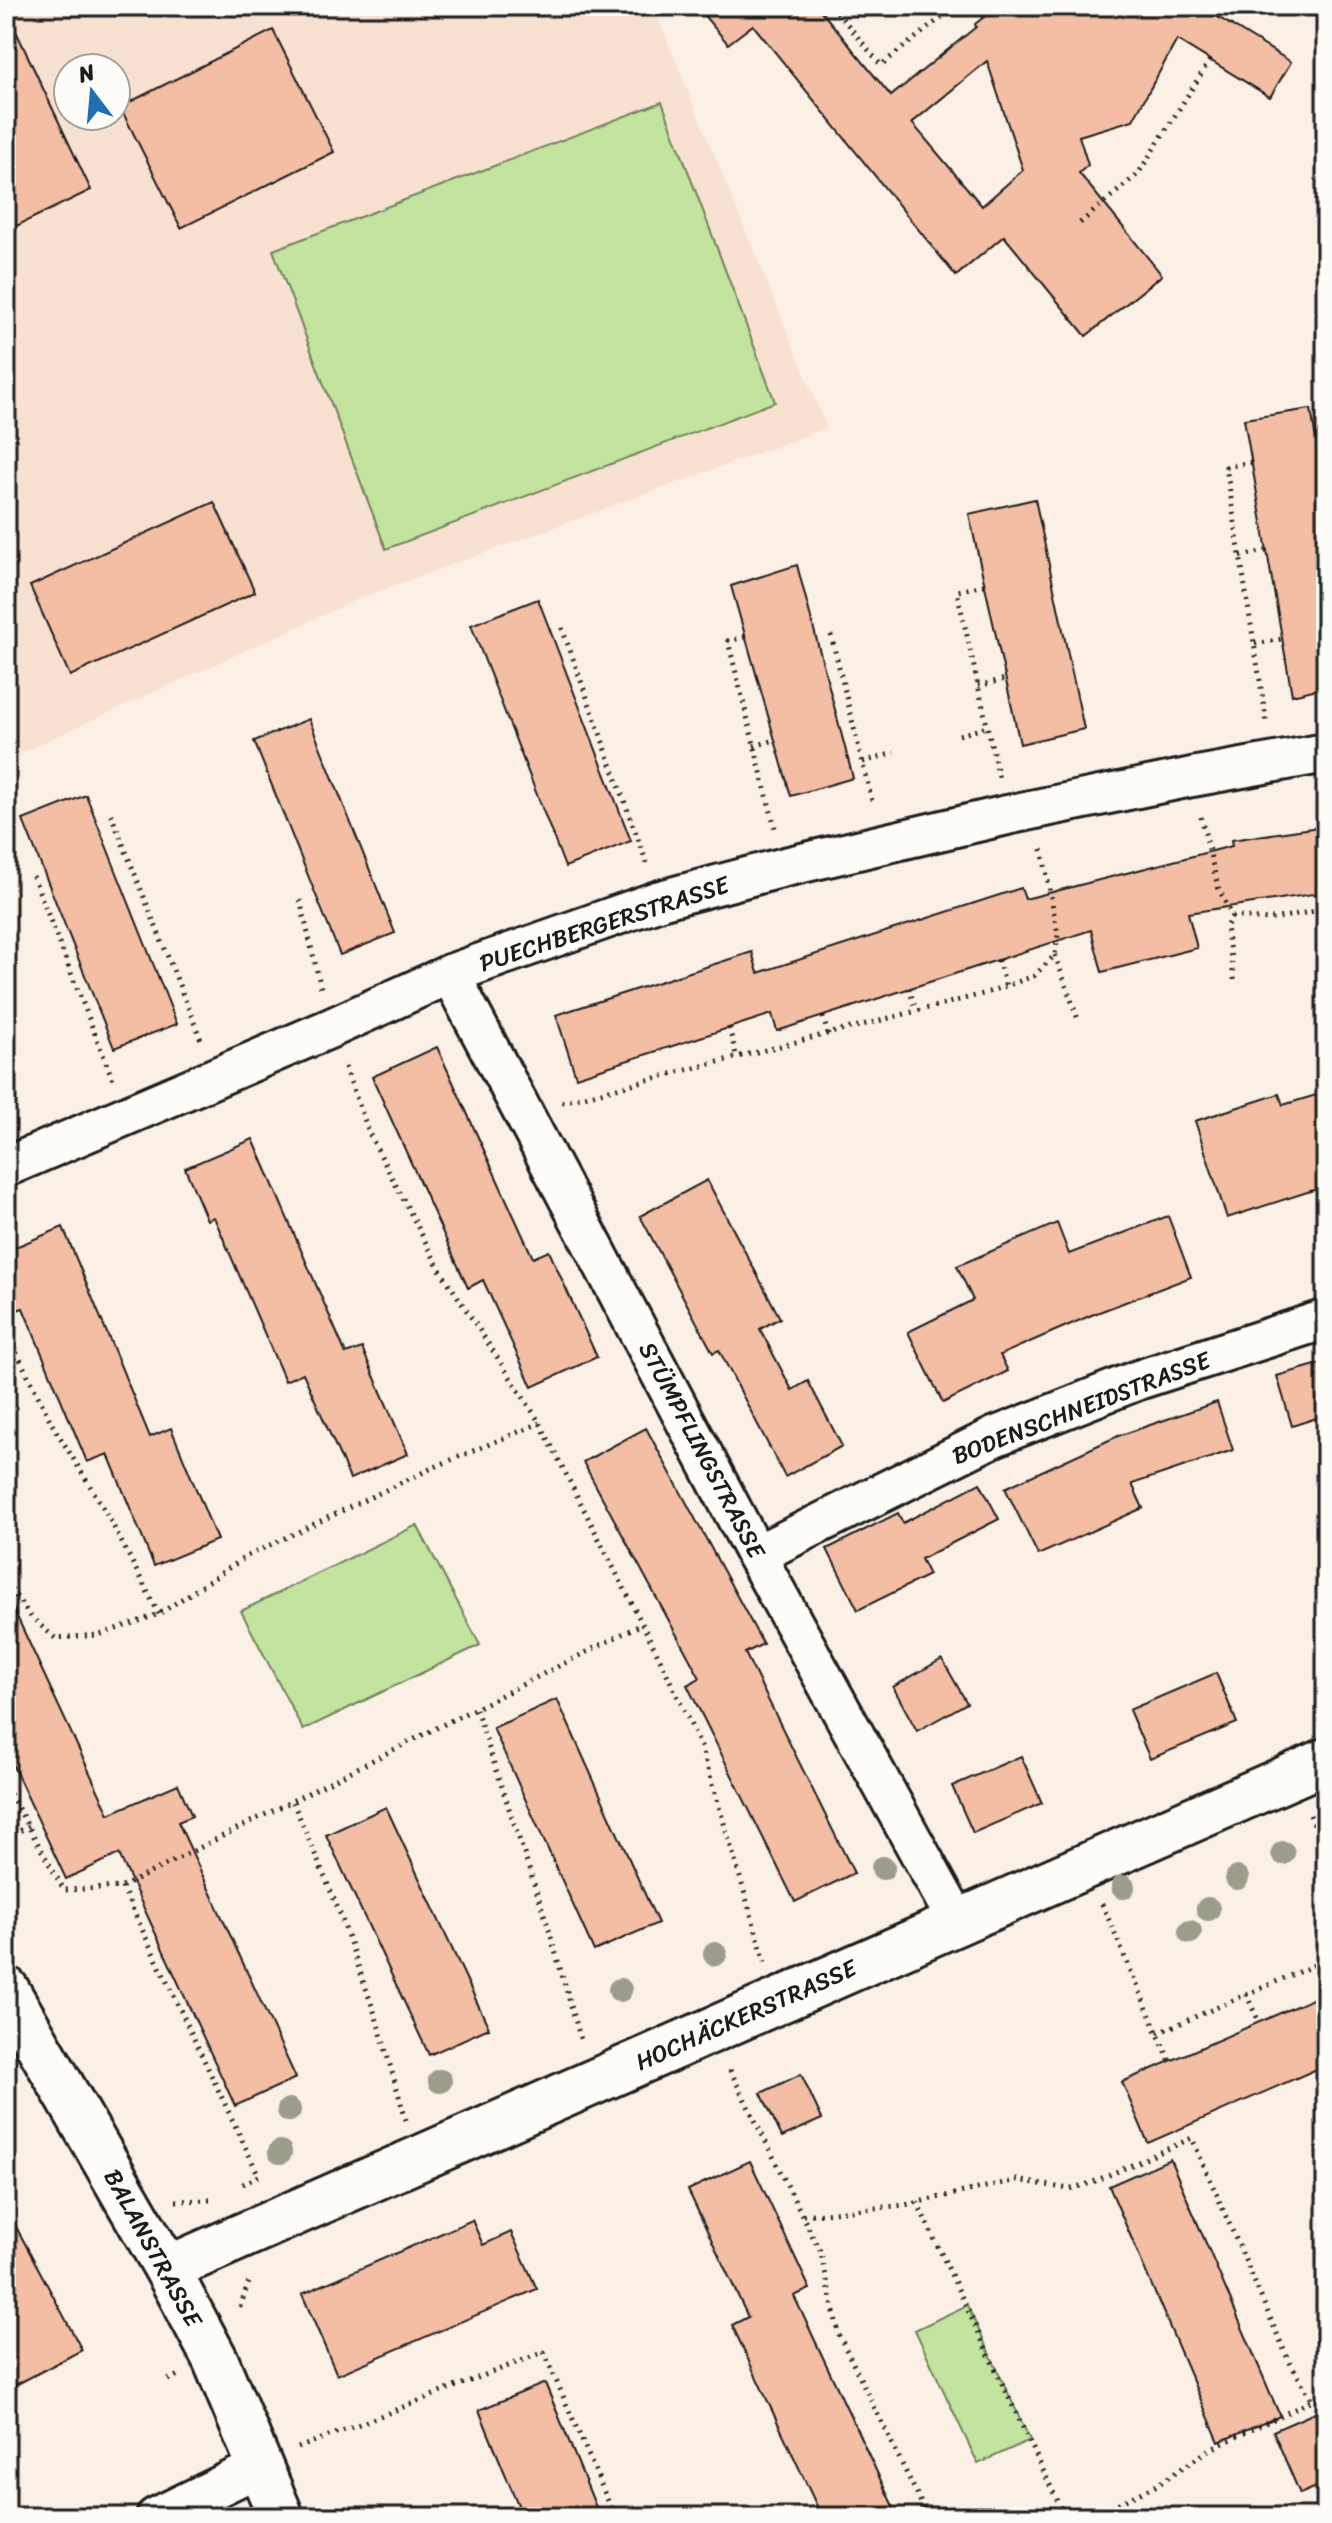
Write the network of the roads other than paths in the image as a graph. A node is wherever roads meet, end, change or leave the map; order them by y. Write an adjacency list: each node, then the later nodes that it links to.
1 (1326, 753): 2 (street, PUECHBERGERSTRASSE)
2 (450, 974): 3 (street, PUECHBERGERSTRASSE); 5 (street, STÜMPFLINGSTRASSE)
3 (6, 1167)
4 (1326, 1319): 5 (street, BODENSCHNEIDSTRASSE)
5 (756, 1555): 7 (street, STÜMPFLINGSTRASSE)
6 (1326, 1761): 7 (street, HOCHÄCKERSTRASSE)
7 (958, 1923): 9 (street, HOCHÄCKERSTRASSE)
8 (6, 1989): 9 (street, BALANSTRASSE)
9 (167, 2269): 10 (street, BALANSTRASSE)
10 (261, 2466): 11 (street); 12 (street, BALANSTRASSE)
11 (156, 2517)
12 (281, 2517)

